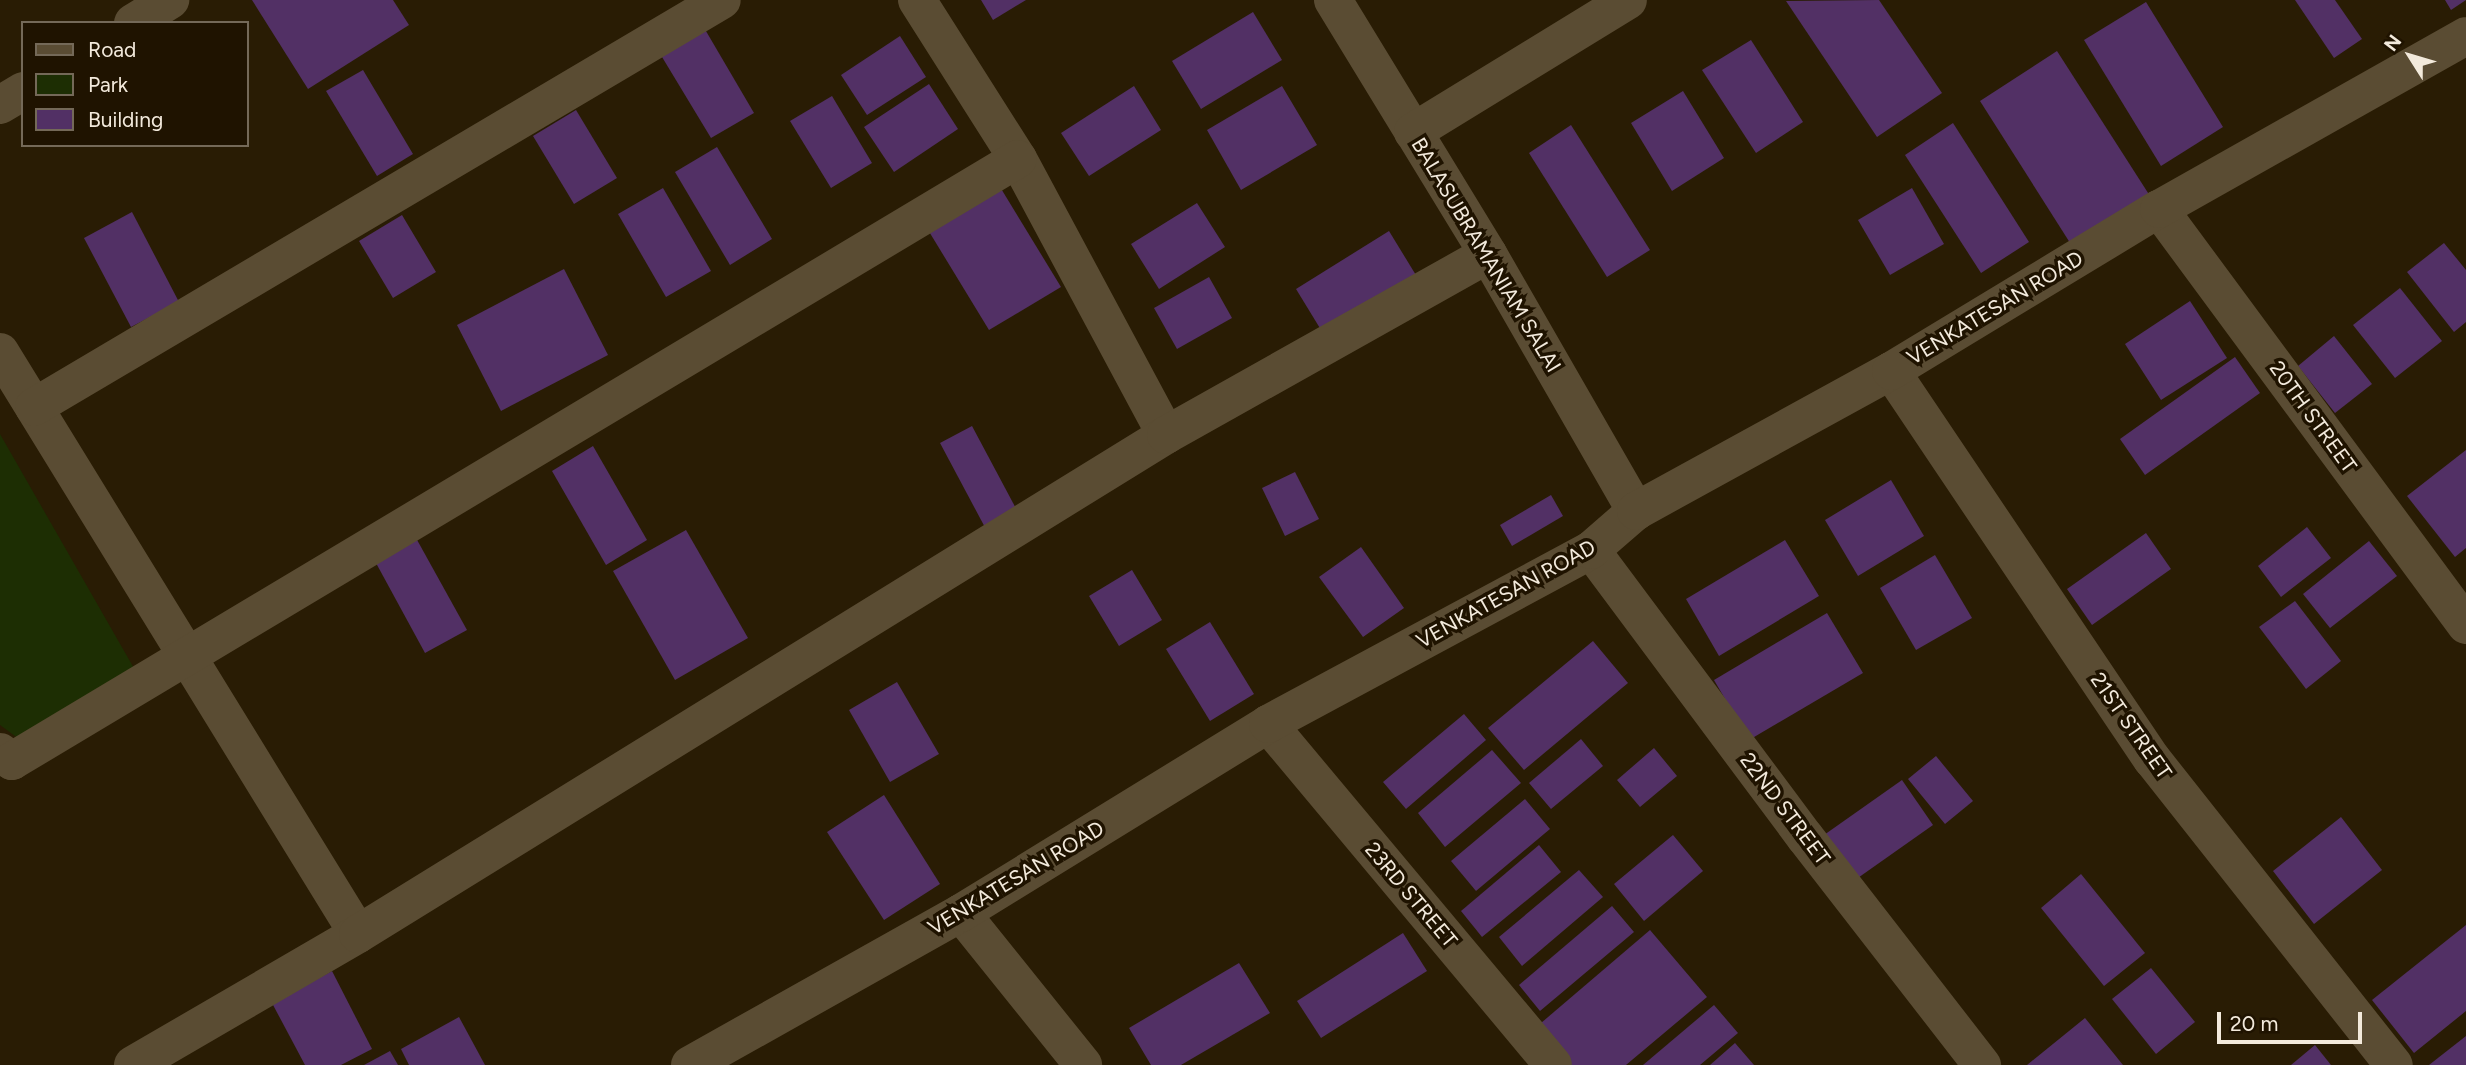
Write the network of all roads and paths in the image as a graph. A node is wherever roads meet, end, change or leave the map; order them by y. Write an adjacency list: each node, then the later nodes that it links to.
1 (170, 0): 6 (street)
2 (722, 0): 16 (street)
3 (916, 0): 11 (street)
4 (1333, 0): 10 (street, BALASUBRAMANIAM SALAI)
5 (1628, 0): 10 (street)
6 (136, 21)
7 (2464, 42): 12 (street, VENKATESAN ROAD)
8 (21, 92): 9 (street)
9 (0, 105)
10 (1413, 132): 13 (street, BALASUBRAMANIAM SALAI)
11 (1018, 159): 17 (street); 21 (street)
12 (2159, 209): 15 (street, VENKATESAN ROAD); 20 (street, 20TH STREET)
13 (1488, 254): 17 (street); 18 (street, BALASUBRAMANIAM SALAI)
14 (0, 352): 16 (street)
15 (1891, 371): 18 (street, VENKATESAN ROAD); 31 (street, 21ST STREET)
16 (34, 407): 21 (street)
17 (1166, 435): 25 (street)
18 (1636, 511): 19 (street, VENKATESAN ROAD)
19 (1591, 550): 22 (street, VENKATESAN ROAD); 30 (street, 22ND STREET)
20 (2466, 625)
21 (186, 656): 23 (street); 25 (street)
22 (1268, 724): 24 (street, VENKATESAN ROAD); 29 (street, 23RD STREET)
23 (0, 752)
24 (961, 913): 27 (street, VENKATESAN ROAD); 28 (street)
25 (358, 934): 26 (street)
26 (133, 1065)
27 (690, 1065)
28 (1083, 1065)
29 (1553, 1065)
30 (1982, 1065)
31 (2393, 1065)

